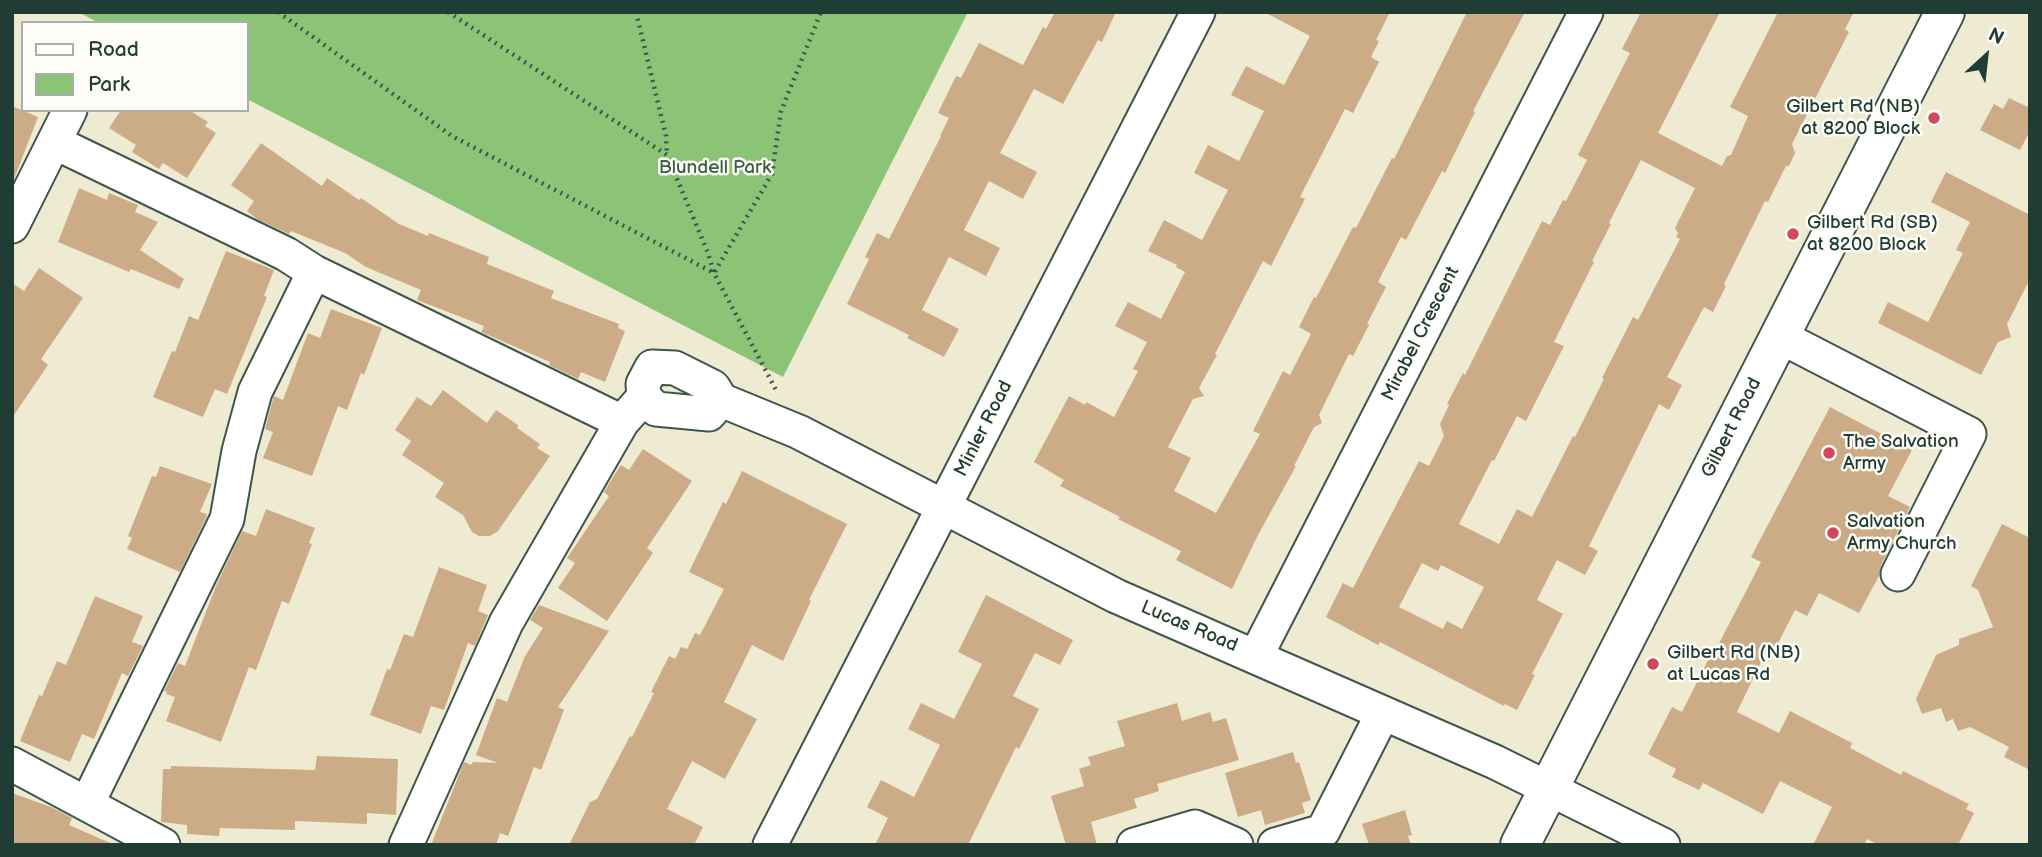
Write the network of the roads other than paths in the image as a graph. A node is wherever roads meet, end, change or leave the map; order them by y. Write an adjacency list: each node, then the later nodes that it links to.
1 (1198, 12): 10 (street, Minler Road)
2 (1586, 12): 12 (street, Mirabel Crescent)
3 (1945, 12): 8 (main road, Gilbert Road)
4 (69, 112): 5 (street)
5 (54, 142): 6 (street); 7 (street)
6 (12, 226)
7 (314, 272): 9 (street); 16 (street)
8 (1779, 336): 11 (street); 15 (main road, Gilbert Road)
9 (622, 422): 10 (street, Lucas Road); 19 (street)
10 (944, 507): 12 (street, Lucas Road); 20 (street, Minler Road)
11 (1898, 573)
12 (1256, 656): 13 (street, Lucas Road)
13 (1383, 713): 15 (street, Lucas Road); 17 (street)
14 (12, 764): 16 (street)
15 (1549, 788): 24 (main road, Gilbert Road); 25 (street, Lucas Road)
16 (87, 804): 18 (street)
17 (1325, 838): 23 (street)
18 (163, 845)
19 (406, 845)
20 (770, 845)
21 (1134, 845): 22 (street)
22 (1236, 845)
23 (1275, 845)
24 (1520, 845)
25 (1663, 845)

